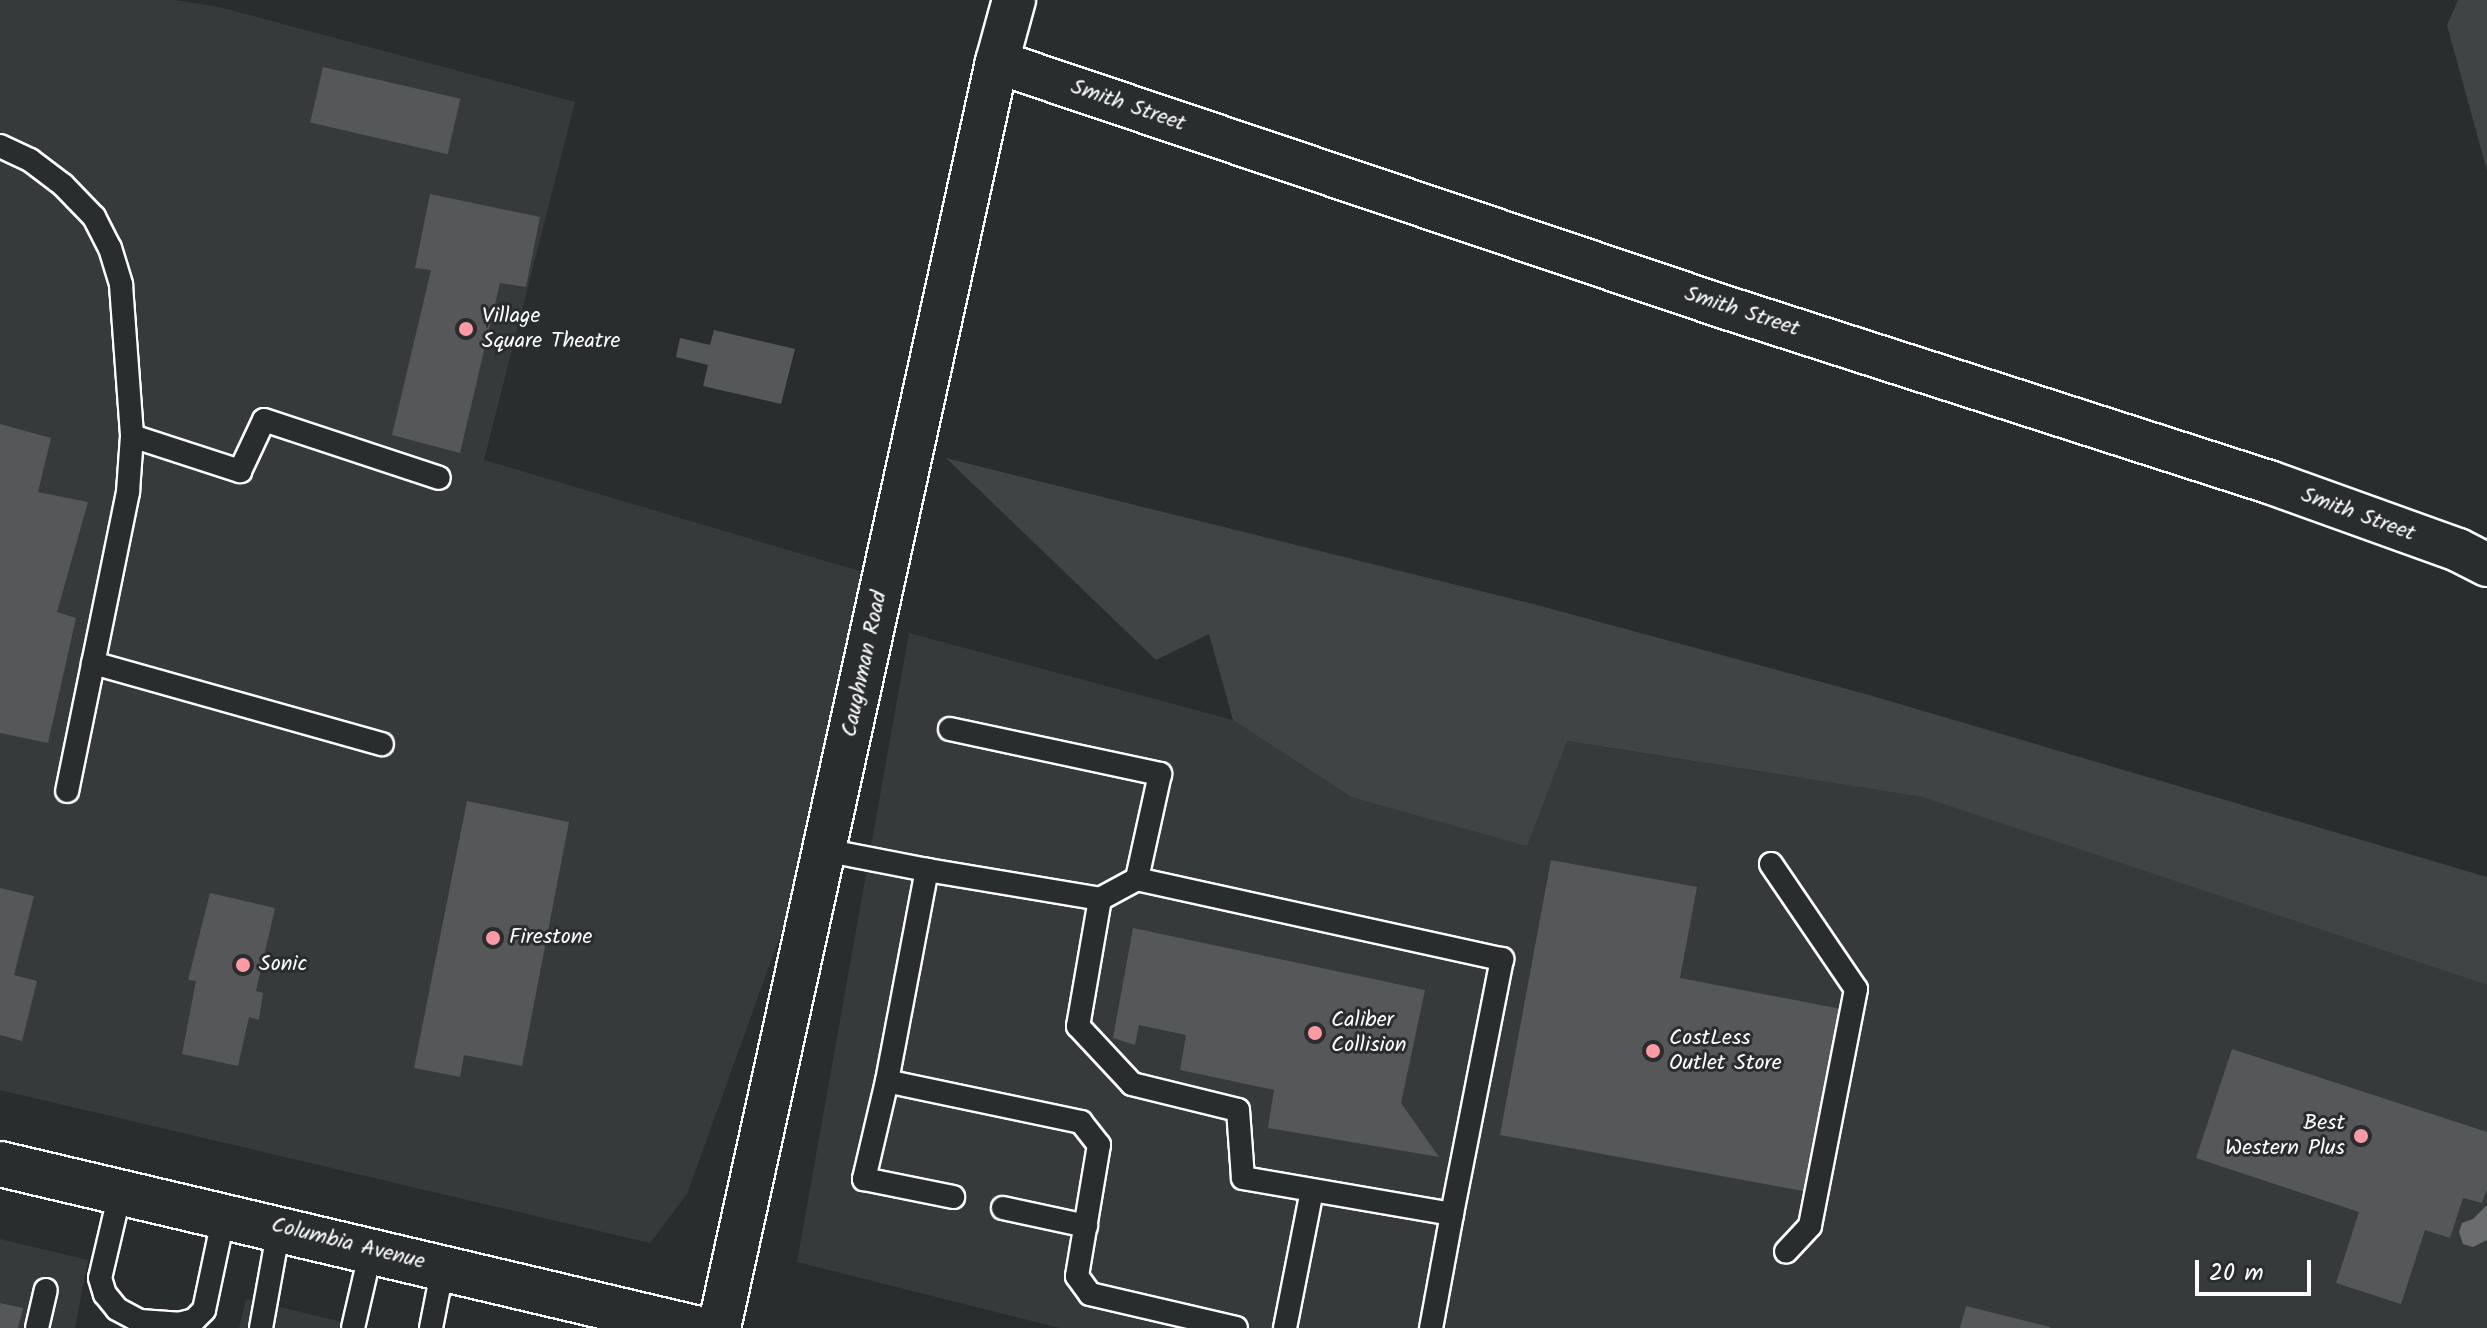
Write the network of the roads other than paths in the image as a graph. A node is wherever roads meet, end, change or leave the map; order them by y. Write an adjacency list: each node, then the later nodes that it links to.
1 (1014, 0): 2 (street, Caughman Road)
2 (997, 62): 6 (street, Smith Street); 11 (street, Caughman Road)
3 (0, 146): 4 (lane)
4 (132, 436): 5 (lane); 7 (lane)
5 (439, 478)
6 (2487, 565)
7 (93, 663): 9 (lane); 10 (lane)
8 (950, 729): 14 (lane)
9 (382, 744)
10 (67, 791)
11 (824, 850): 13 (lane); 37 (street, Caughman Road)
12 (1771, 864): 27 (lane)
13 (927, 870): 15 (lane); 16 (lane)
14 (1137, 879): 15 (lane); 22 (lane)
15 (1100, 899): 18 (lane)
16 (887, 1081): 20 (lane); 24 (lane)
17 (0, 1164): 19 (main road, Columbia Avenue)
18 (1312, 1191): 22 (lane); 39 (lane)
19 (120, 1193): 23 (main road, Columbia Avenue); 23 (lane)
20 (953, 1197)
21 (1003, 1208): 24 (lane)
22 (1452, 1214): 40 (lane)
23 (224, 1215): 25 (main road, Columbia Avenue)
24 (1086, 1226): 38 (lane)
25 (279, 1228): 26 (main road, Columbia Avenue); 33 (lane)
26 (371, 1250): 28 (main road, Columbia Avenue); 34 (lane)
27 (1786, 1252)
28 (443, 1267): 30 (main road, Columbia Avenue); 35 (lane)
29 (46, 1290): 32 (lane)
30 (568, 1313): 31 (main road, Columbia Avenue)
31 (649, 1322): 36 (main road, Columbia Avenue)
32 (37, 1328)
33 (261, 1328)
34 (353, 1328)
35 (431, 1328)
36 (695, 1328)
37 (719, 1328)
38 (1236, 1328)
39 (1285, 1328)
40 (1431, 1328)

